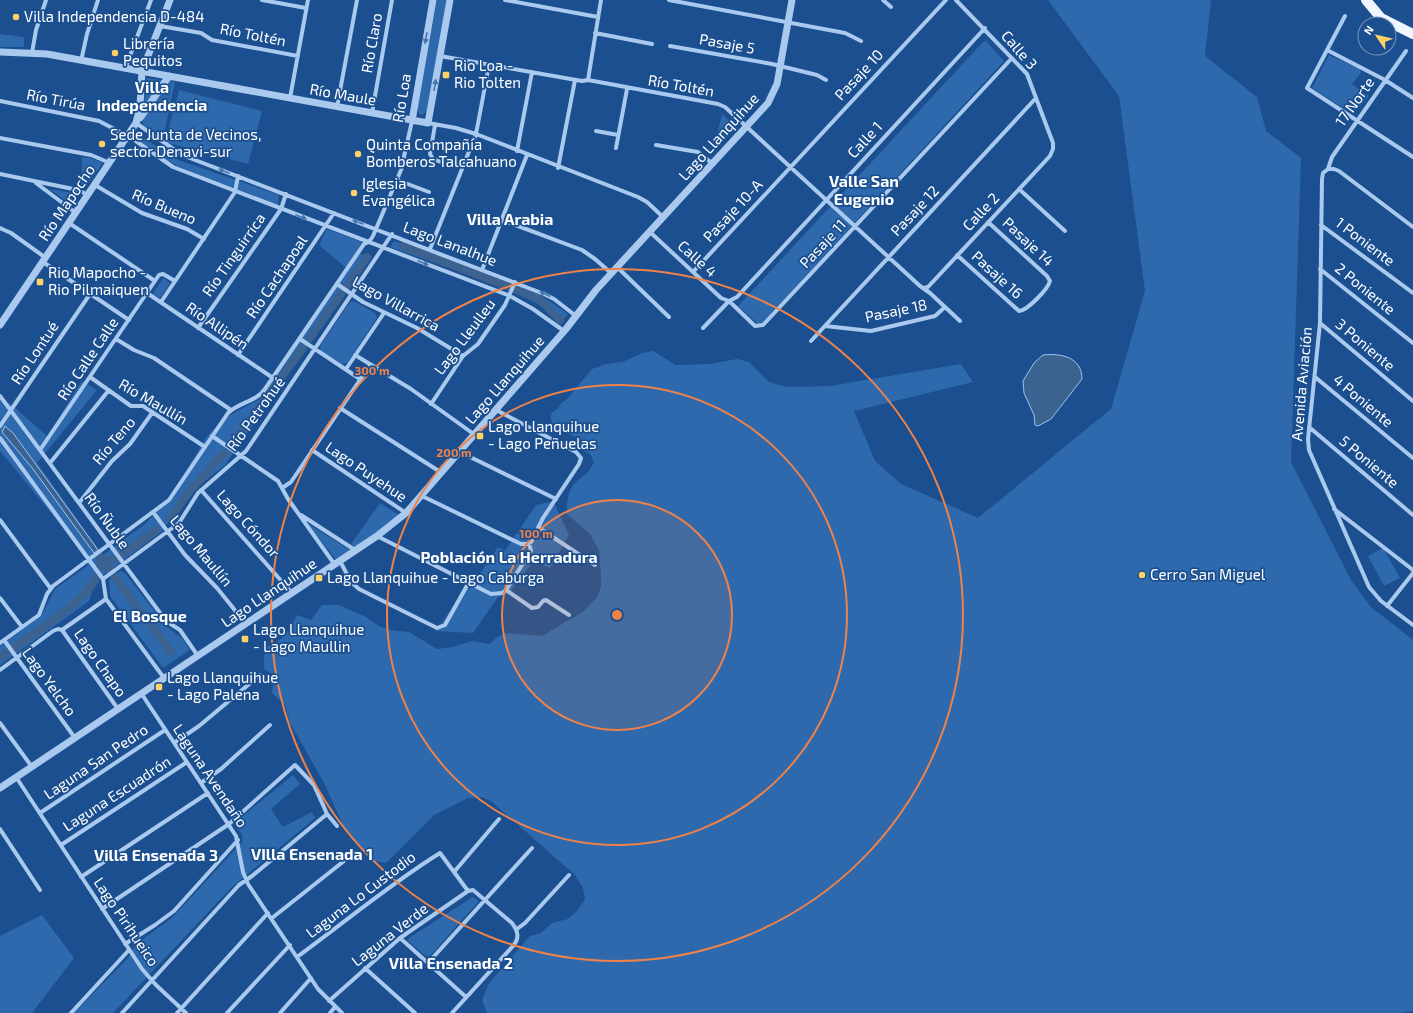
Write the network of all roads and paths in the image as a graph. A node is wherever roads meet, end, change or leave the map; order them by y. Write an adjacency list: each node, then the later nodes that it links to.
1 (46, 0): 36 (street)
2 (98, 0): 40 (street)
3 (151, 0): 43 (street)
4 (170, 0): 26 (street, Río Mapocho)
5 (262, 0): 19 (street)
6 (308, 0): 22 (street)
7 (356, 0): 56 (street)
8 (392, 0): 57 (street, Río Claro)
9 (433, 0): 58 (street, Río Loa, one-way to 58)
10 (450, 0): 38 (street, Río Loa)
11 (505, 0): 20 (street)
12 (601, 0): 24 (street)
13 (669, 0): 25 (street)
14 (792, 0): 25 (street, Lago Llanquihue)
15 (883, 0): 21 (street)
16 (946, 0): 77 (street, Pasaje 10)
17 (956, 0): 27 (street, Calle 3)
18 (1366, 0): 29 (main road)
19 (290, 2): 22 (street)
20 (526, 2): 24 (street)
21 (891, 7)
22 (306, 8): 37 (street)
23 (1345, 16): 33 (street)
24 (598, 17): 28 (street)
25 (788, 22): 30 (street); 42 (street, Lago Llanquihue)
26 (160, 26): 37 (street, Río Toltén); 44 (street, Río Mapocho)
27 (985, 28): 39 (street, Calle 3); 90 (street, Calle 1)
28 (595, 33): 31 (street); 48 (street)
29 (1413, 34)
30 (861, 41)
31 (652, 44)
32 (670, 46): 42 (street, Pasaje 5)
33 (1327, 50): 50 (street); 59 (street)
34 (1406, 51): 50 (street, 17 Norte)
35 (0, 52): 36 (street, Río Maule)
36 (32, 53): 40 (street, Río Maule)
37 (298, 56): 52 (street)
38 (440, 56): 41 (street, Río Toltén); 61 (street, Río Loa, one-way to 38)
39 (1012, 58): 53 (street, Calle 3); 100 (street, Pasaje 11)
40 (81, 61): 43 (street, Río Maule)
41 (489, 65): 45 (street, Río Toltén); 64 (street)
42 (780, 67): 49 (street, Pasaje 5); 62 (street, Lago Llanquihue)
43 (125, 69): 44 (street, Río Maule)
44 (142, 72): 46 (street, Río Maule); 60 (street, Río Mapocho)
45 (532, 72): 47 (street, Río Toltén); 71 (street)
46 (169, 76): 52 (street, Río Maule); 60 (street)
47 (575, 80): 48 (street, Río Toltén); 78 (street)
48 (588, 80): 51 (street, Río Toltén)
49 (826, 80)
50 (1385, 80): 54 (street); 59 (street, 17 Norte)
51 (627, 88): 62 (street, Río Toltén); 65 (street)
52 (290, 98): 56 (street, Río Maule)
53 (1036, 98): 70 (street, Calle 3); 112 (street, Pasaje 12)
54 (1413, 98)
55 (0, 101): 66 (street, Río Tirúa)
56 (337, 107): 57 (street, Río Maule)
57 (372, 113): 58 (street, Río Maule)
58 (412, 121): 61 (street, Río Maule); 82 (street, Río Loa)
59 (1357, 121): 73 (street); 79 (street, 17 Norte)
60 (136, 123): 66 (street, Río Mapocho); 81 (street, Lago Lanalhue, one-way to 60)
61 (432, 124): 64 (street, Río Maule); 75 (street)
62 (747, 127): 76 (street, Lago Llanquihue); 77 (street, Río Toltén)
63 (596, 131): 65 (street)
64 (476, 134): 71 (street, Río Maule); 110 (street)
65 (618, 134): 69 (street)
66 (128, 136): 74 (street, Río Mapocho); 86 (street, Lago Lanalhue)
67 (0, 138): 74 (street)
68 (656, 144): 76 (street)
69 (616, 148)
70 (1053, 149): 85 (street, Calle 2)
71 (517, 151): 72 (street, Río Maule)
72 (527, 155): 78 (street, Río Maule); 95 (street)
73 (1413, 157)
74 (110, 162): 84 (street, Río Mapocho)
75 (441, 162)
76 (713, 164): 94 (street, Lago Llanquihue)
77 (790, 167): 90 (street, Río Toltén); 117 (street, Pasaje 10-A)
78 (558, 168): 94 (street, Río Maule)
79 (1328, 169): 98 (street, Avenida Aviación); 101 (street)
80 (0, 174): 83 (street)
81 (238, 176): 86 (street); 88 (street, Lago Lanalhue)
82 (396, 180): 87 (street); 103 (street, Río Loa)
83 (32, 181): 89 (street); 92 (street)
84 (94, 185): 89 (street, Río Mapocho); 107 (street, Río Bueno)
85 (1019, 189): 96 (street, Calle 2); 104 (street)
86 (235, 192): 91 (street, Lago Lanalhue); 107 (street)
87 (429, 192)
88 (286, 194): 91 (street, Río Tinguirrica); 93 (street, Lago Lanalhue)
89 (88, 195): 92 (street, Río Mapocho)
90 (826, 200): 100 (street, Río Toltén); 129 (street, Calle 1)
91 (281, 209): 99 (street, Lago Lanalhue, one-way to 99); 141 (street, Río Tinguirrica)
92 (76, 212): 97 (street, Río Mapocho)
93 (334, 213): 99 (street, Río Cachapoal); 103 (street, Lago Lanalhue, one-way to 93)
94 (663, 217): 105 (street, Lago Llanquihue)
95 (502, 220): 116 (street); 118 (street)
96 (988, 222): 111 (street, Calle 2); 132 (street, Pasaje 14)
97 (69, 223): 113 (street, Río Mapocho); 119 (street)
98 (1321, 225): 115 (street, Avenida Aviación); 125 (street, 1 Poniente)
99 (326, 226): 108 (street, Lago Lanalhue); 149 (street, Río Cachapoal)
100 (855, 227): 112 (street, Río Toltén); 129 (street, Pasaje 11)
101 (1413, 227)
102 (0, 228): 113 (street)
103 (377, 228): 106 (street, Lago Lanalhue); 108 (street, Río Loa)
104 (1065, 231)
105 (650, 232): 114 (street, Lago Llanquihue); 117 (street, Calle 4)
106 (392, 234): 109 (street); 110 (street, Lago Lanalhue)
107 (204, 239): 120 (street)
108 (369, 242): 109 (street, Lago Lanalhue); 122 (street, Río Petrohué)
109 (384, 247): 127 (street, Río Petrohué); 128 (street, Lago Lanalhue, one-way to 128)
110 (430, 249): 116 (street, Lago Lanalhue)
111 (957, 255): 123 (street, Calle 2); 132 (street, Pasaje 16)
112 (888, 258): 123 (street, Río Toltén); 140 (street, Pasaje 12)
113 (44, 260): 126 (street); 139 (street, Río Mapocho)
114 (617, 267): 118 (street, Lago Llanquihue); 135 (street)
115 (1320, 269): 138 (street, Avenida Aviación); 147 (street, 2 Poniente)
116 (482, 270): 121 (street, Lago Lanalhue)
117 (693, 272): 129 (street, Calle 4)
118 (611, 273): 134 (street, Lago Llanquihue)
119 (155, 281): 120 (street); 124 (street, Río Calle Calle)
120 (175, 281): 130 (street)
121 (515, 282): 128 (street, Lago Lleulleu); 134 (street, Lago Lanalhue, one-way to 121)
122 (337, 284): 127 (street, Lago Villarrica); 145 (street, Río Petrohué)
123 (924, 288): 131 (street, Río Toltén)
124 (147, 293): 130 (street, Río Allipén); 136 (street, Río Calle Calle)
125 (1413, 293)
126 (90, 294): 136 (street); 165 (street, Río Lontué)
127 (352, 295): 133 (street, Lago Villarrica); 148 (street, Río Petrohué)
128 (510, 296): 143 (street, Lago Lanalhue); 151 (street, Lago Lleulleu)
129 (729, 301): 142 (street, Calle 1)
130 (161, 302): 141 (street, Río Allipén)
131 (945, 307): 137 (street, Río Toltén); 140 (street, Pasaje 18)
132 (1021, 311)
133 (384, 313): 150 (street); 151 (street, Lago Villarrica)
134 (576, 316): 143 (street, Lago Llanquihue)
135 (669, 317)
136 (129, 320): 144 (street, Río Calle Calle)
137 (960, 321)
138 (1320, 323): 155 (street, Avenida Aviación); 160 (street, 3 Poniente)
139 (0, 325)
140 (825, 326): 146 (street, Pasaje 12)
141 (198, 328): 149 (street, Río Allipén)
142 (703, 328)
143 (564, 331): 164 (street, Lago Llanquihue)
144 (116, 339): 154 (street, Río Calle Calle); 163 (street)
145 (300, 339): 148 (street); 156 (street, Río Petrohué)
146 (811, 341)
147 (1413, 343)
148 (316, 349): 153 (street); 176 (street, Río Petrohué)
149 (238, 355): 156 (street, Río Allipén)
150 (355, 355): 152 (street); 153 (street)
151 (463, 356): 161 (street, Lago Lleulleu)
152 (370, 365): 157 (street); 161 (street)
153 (346, 369): 157 (street)
154 (90, 377): 158 (street, Río Maullín); 173 (street, Río Calle Calle)
155 (1315, 377): 168 (street, Avenida Aviación); 177 (street, 4 Poniente)
156 (273, 378): 163 (street, Río Petrohué)
157 (360, 379): 162 (street)
158 (109, 390): 166 (street, Río Maullín); 178 (street)
159 (0, 396): 165 (street, Río Ñuble)
160 (1413, 401)
161 (431, 404): 169 (street)
162 (340, 408): 174 (street); 179 (street)
163 (231, 410): 170 (street, Río Petrohué)
164 (496, 410): 169 (street, Lago Llanquihue); 183 (street)
165 (11, 411): 167 (street, Río Lontué); 173 (street, Río Ñuble)
166 (152, 412): 172 (street, Río Maullín); 184 (street, Río Teno)
167 (0, 426)
168 (1310, 427): 185 (street, Avenida Aviación); 189 (street, 5 Poniente)
169 (475, 435): 175 (street, Lago Llanquihue)
170 (212, 436): 172 (street, Río Petrohué); 176 (street)
171 (0, 438): 197 (street)
172 (205, 447): 186 (street, Río Petrohué)
173 (40, 450): 178 (street, Río Ñuble)
174 (312, 450): 180 (street); 187 (street, Lago Puyehue)
175 (460, 452): 179 (street, Lago Llanquihue); 183 (street)
176 (242, 456): 180 (street); 181 (street, Río Petrohué)
177 (1413, 458)
178 (50, 463): 184 (street, Río Ñuble)
179 (442, 474): 182 (street, Lago Llanquihue)
180 (282, 488): 188 (street)
181 (201, 490): 192 (street, Río Petrohué); 207 (street, Lago Cóndor)
182 (422, 496): 187 (street, Lago Llanquihue); 194 (street)
183 (556, 499): 191 (street)
184 (79, 503): 195 (street, Río Ñuble)
185 (1334, 508): 201 (street); 210 (street, Avenida Aviación)
186 (153, 512): 192 (street, Lago Maullín); 195 (street, Río Petrohué)
187 (406, 513): 193 (street, Lago Llanquihue)
188 (298, 514): 196 (street); 198 (street)
189 (1413, 515)
190 (0, 520): 205 (street)
191 (539, 528): 194 (street); 200 (street)
192 (168, 532): 199 (street, Río Petrohué); 212 (street, Lago Maullín)
193 (377, 536): 196 (street, Lago Llanquihue); 204 (street)
194 (529, 543): 206 (street)
195 (110, 545): 197 (street, Río Petrohué); 199 (street, Río Ñuble)
196 (356, 551): 198 (street, Lago Llanquihue)
197 (90, 560): 203 (street); 205 (street, Río Petrohué)
198 (337, 563): 204 (street); 207 (street, Lago Llanquihue)
199 (124, 564): 203 (street, Río Petrohué); 218 (street, Río Ñuble)
200 (595, 565)
201 (1413, 570)
202 (1413, 573): 210 (street)
203 (104, 579): 209 (street)
204 (469, 582): 206 (street)
205 (51, 589): 214 (street, Río Petrohué)
206 (506, 590): 211 (street)
207 (292, 593): 212 (street, Lago Llanquihue)
208 (0, 598): 214 (street)
209 (106, 599): 215 (street); 222 (street)
210 (1387, 606): 213 (street, Avenida Aviación)
211 (569, 615)
212 (246, 624): 218 (street, Lago Llanquihue)
213 (1413, 625)
214 (22, 627): 216 (street, Río Petrohué)
215 (62, 630): 219 (street); 224 (street, Lago Chapo)
216 (4, 640): 217 (street, Río Petrohué); 219 (street, Lago Yelcho)
217 (0, 643)
218 (198, 656): 222 (street, Lago Llanquihue)
219 (17, 657): 220 (street); 228 (street, Lago Yelcho)
220 (0, 670)
221 (260, 675): 229 (street)
222 (164, 678): 223 (street, Lago Llanquihue)
223 (141, 694): 224 (street, Lago Llanquihue); 227 (street, Laguna Avendaño)
224 (118, 709): 228 (street, Lago Llanquihue)
225 (0, 723): 231 (street)
226 (270, 725): 233 (street)
227 (165, 730): 229 (street, Laguna Avendaño); 236 (street, Laguna San Pedro)
228 (75, 738): 231 (street, Lago Llanquihue)
229 (174, 743): 230 (street, Laguna Avendaño)
230 (187, 762): 233 (street, Laguna Avendaño); 243 (street, Laguna Escuadrón)
231 (32, 766): 232 (street, Lago Llanquihue)
232 (16, 777): 234 (street, Lago Llanquihue); 236 (street, Lago Pirihueico)
233 (201, 783): 235 (street, Laguna Avendaño)
234 (0, 788)
235 (208, 793): 239 (street, Laguna Avendaño); 248 (street)
236 (40, 813): 243 (street, Lago Pirihueico)
237 (327, 814): 239 (street); 240 (street); 249 (street)
238 (499, 819): 246 (street)
239 (229, 824): 242 (street, Laguna Avendaño); 253 (street)
240 (337, 826)
241 (0, 829): 250 (street)
242 (238, 840): 249 (street, Laguna Avendaño); 258 (street)
243 (61, 845): 248 (street, Lago Pirihueico)
244 (532, 848): 252 (street)
245 (344, 861): 255 (street)
246 (454, 872): 251 (street); 261 (street, Laguna Lo Custodio)
247 (569, 875): 256 (street)
248 (81, 877): 253 (street, Lago Pirihueico)
249 (246, 880): 254 (street, Laguna Avendaño); 265 (street)
250 (40, 890)
251 (468, 891): 252 (street); 257 (street, Laguna Verde)
252 (486, 899): 256 (street); 262 (street)
253 (102, 909): 258 (street, Lago Pirihueico)
254 (268, 913): 255 (street, Laguna Avendaño); 269 (street)
255 (272, 918): 259 (street, Laguna Avendaño)
256 (517, 929): 266 (street)
257 (400, 938): 262 (street); 263 (street, Laguna Verde)
258 (125, 944): 260 (street, Lago Pirihueico)
259 (290, 946): 261 (street, Laguna Avendaño); 274 (street, Laguna Lo Custodio)
260 (129, 950): 265 (street, Lago Pirihueico); 270 (street)
261 (297, 957): 264 (street, Laguna Avendaño)
262 (428, 963): 266 (street)
263 (365, 968): 267 (street, Laguna Verde); 278 (street)
264 (311, 978): 267 (street, Laguna Avendaño); 275 (street)
265 (151, 980): 269 (street, Lago Pirihueico); 271 (street)
266 (466, 997): 279 (street)
267 (329, 1001): 268 (street, Laguna Avendaño)
268 (335, 1007): 276 (street); 277 (street, Laguna Avendaño)
269 (181, 1008): 272 (street); 273 (street, Lago Pirihueico)
270 (71, 1013)
271 (122, 1013)
272 (177, 1013)
273 (186, 1013)
274 (227, 1013)
275 (280, 1013)
276 (330, 1013)
277 (342, 1013)
278 (415, 1013)
279 (452, 1013)

